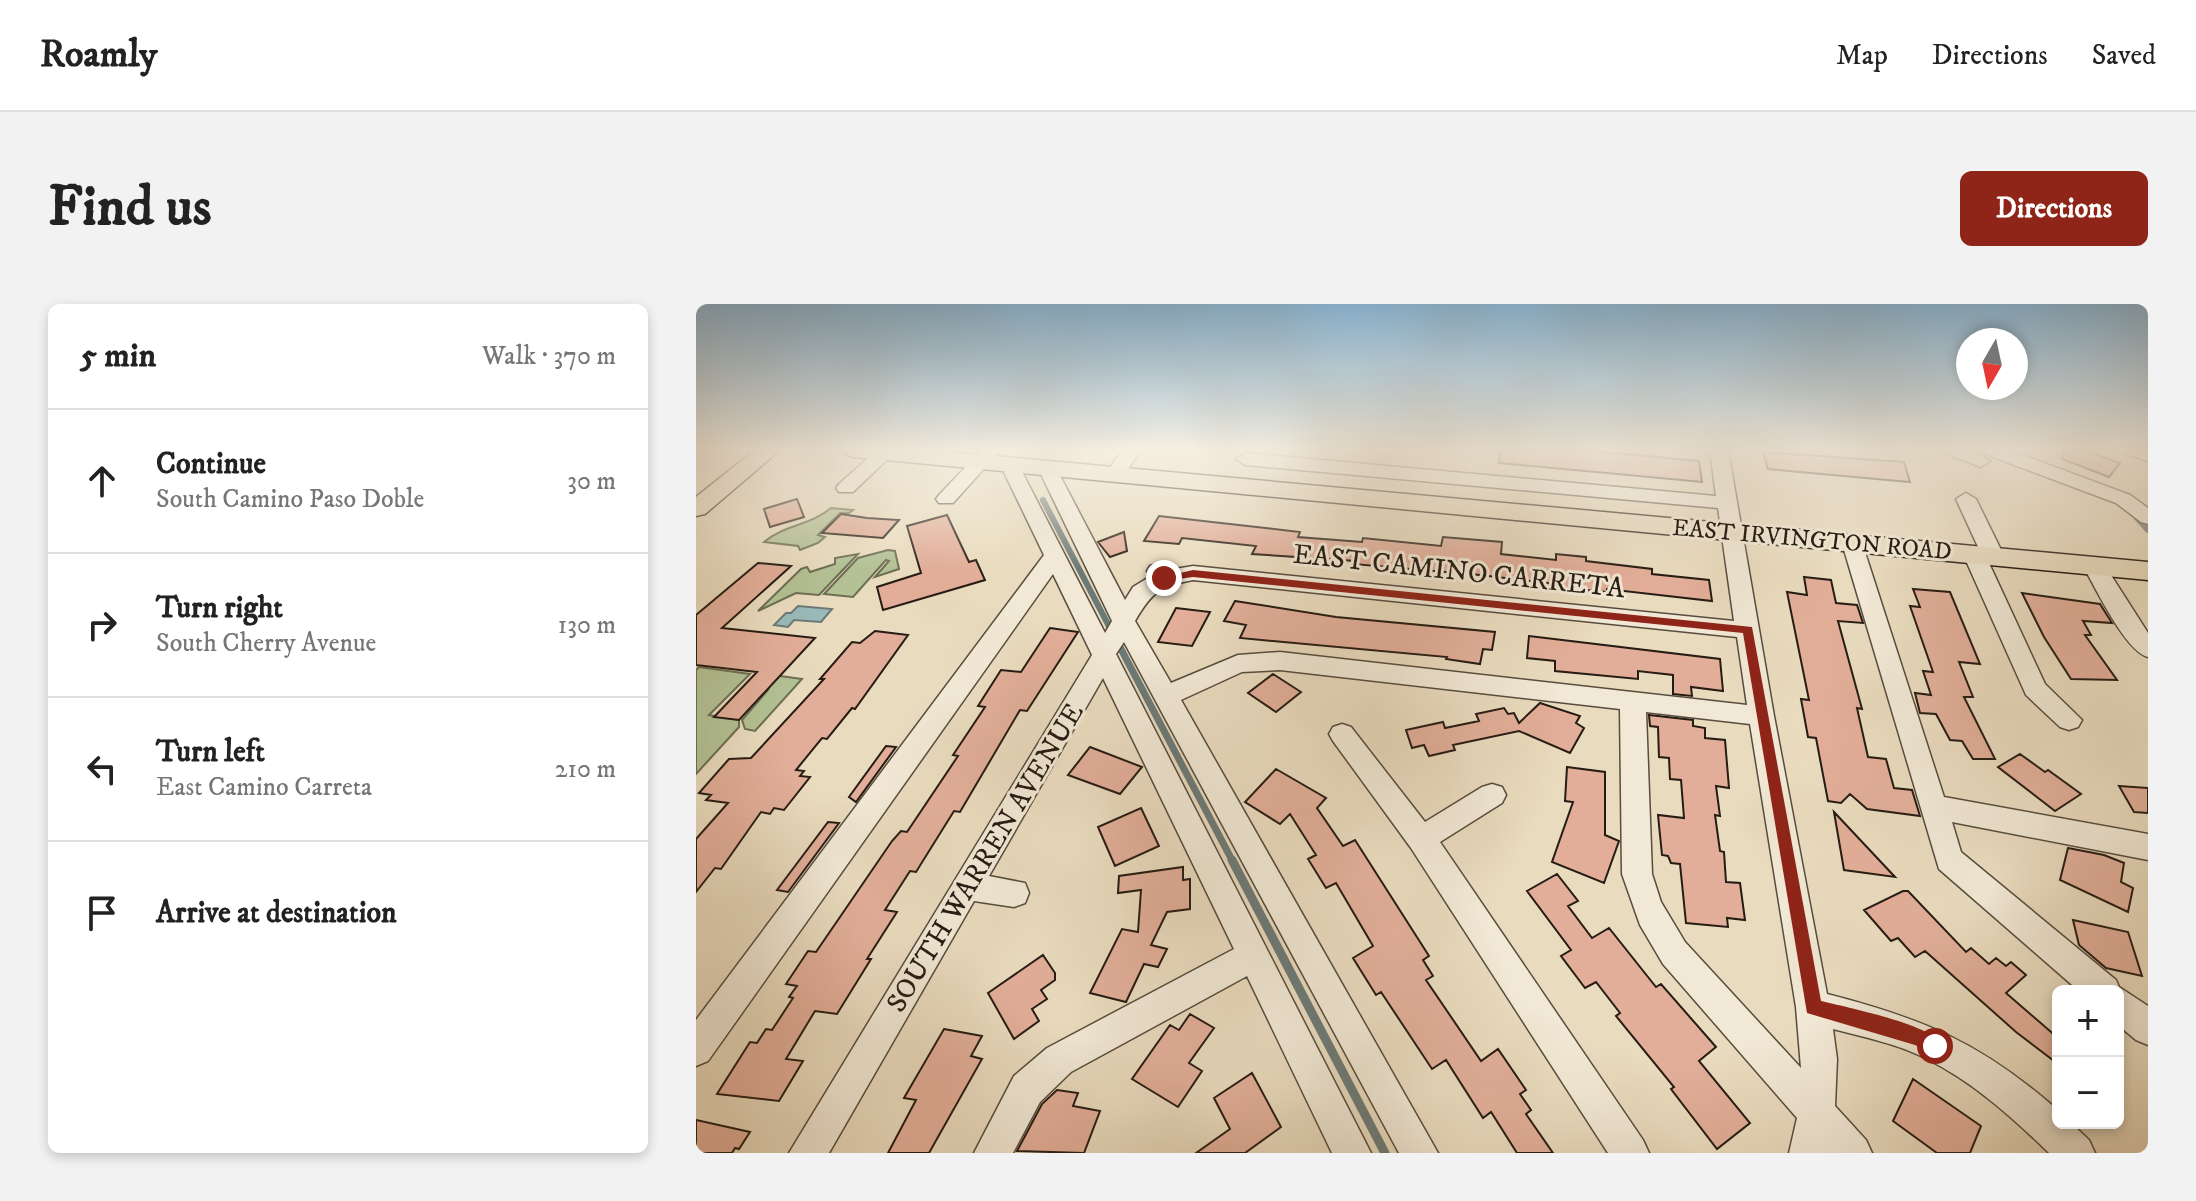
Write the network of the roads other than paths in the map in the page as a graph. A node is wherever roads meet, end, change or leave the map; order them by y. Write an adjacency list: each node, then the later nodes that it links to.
1 (720, 490): 12 (main road)
2 (957, 490): 9 (street)
3 (1013, 490): 16 (street)
4 (1058, 490): 21 (street)
5 (1270, 490): 14 (main road, EAST IRVINGTON ROAD)
6 (1597, 490): 11 (street, EAST IRVINGTON ROAD)
7 (1726, 490): 11 (street)
8 (2093, 490): 13 (street)
9 (946, 499)
10 (1966, 499): 17 (street)
11 (1728, 503): 14 (street)
12 (696, 509)
13 (2148, 518)
14 (1732, 531): 15 (main road, EAST IRVINGTON ROAD); 22 (street)
15 (1852, 543): 17 (main road, EAST IRVINGTON ROAD); 31 (street)
16 (1055, 555): 24 (street); 41 (street)
17 (1984, 555): 18 (main road, EAST IRVINGTON ROAD); 28 (street)
18 (2094, 566): 19 (main road, EAST IRVINGTON ROAD); 23 (street)
19 (2148, 571)
20 (1161, 574): 21 (street, SOUTH WARREN AVENUE); 22 (street, EAST CAMINO CARRETA)
21 (1124, 621): 24 (street, SOUTH WARREN AVENUE); 25 (street)
22 (1748, 630): 27 (street)
23 (2148, 649)
24 (1105, 653): 34 (street, SOUTH WARREN AVENUE); 36 (street)
25 (1166, 696): 26 (street); 46 (street)
26 (1633, 702): 27 (street); 42 (street)
27 (1761, 716): 38 (street)
28 (2069, 720)
29 (1342, 734): 32 (street)
30 (1492, 795): 32 (street)
31 (1933, 807): 33 (street); 37 (street)
32 (1421, 839): 47 (street)
33 (2148, 847)
34 (967, 886): 35 (street); 43 (street, SOUTH WARREN AVENUE)
35 (1014, 893)
36 (1255, 955): 44 (street); 45 (street)
37 (2097, 985)
38 (1813, 1007): 42 (street); 50 (street)
39 (2124, 1008): 40 (street)
40 (2148, 1028)
41 (696, 1049)
42 (1817, 1110): 48 (street); 49 (street)
43 (808, 1153)
44 (993, 1153)
45 (1352, 1153)
46 (1419, 1153)
47 (1630, 1153)
48 (1808, 1153)
49 (1853, 1153)
50 (2076, 1153)

